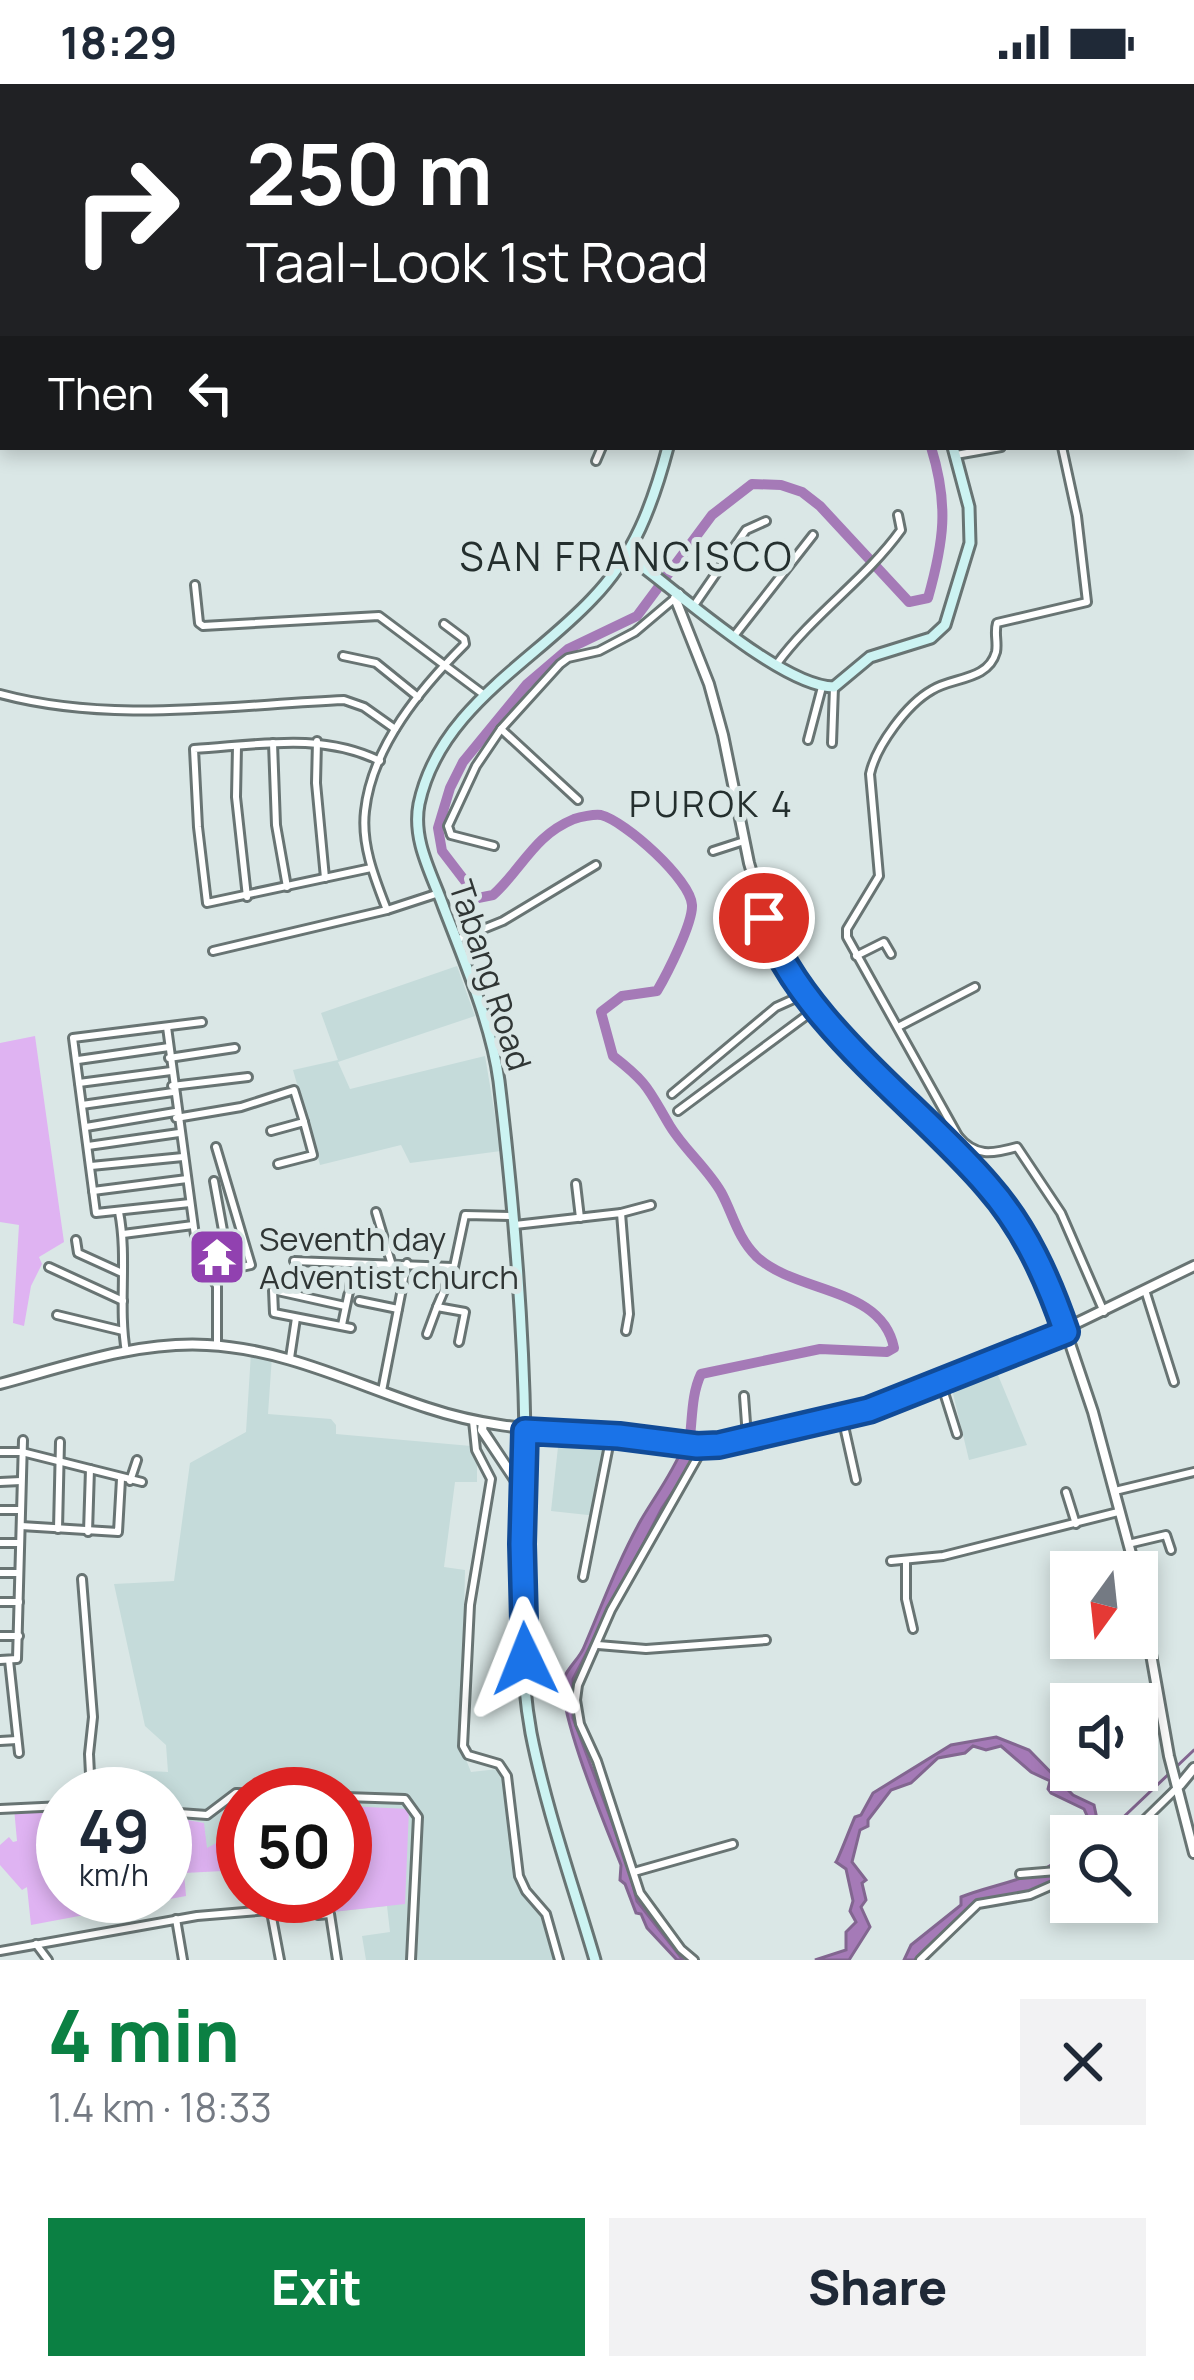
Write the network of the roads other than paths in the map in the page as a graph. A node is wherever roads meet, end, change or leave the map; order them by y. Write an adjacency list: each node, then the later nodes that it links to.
1 (183, 84): 2 (street)
2 (214, 84)
3 (601, 450): 7 (street)
4 (667, 450): 11 (main road, Tabang Road)
5 (1063, 450): 48 (street)
6 (955, 451): 20 (main road)
7 (596, 461)
8 (898, 515): 19 (street)
9 (766, 521): 14 (street)
10 (813, 535): 16 (street)
11 (627, 555): 13 (main road); 22 (main road, Tabang Road)
12 (195, 585): 18 (street)
13 (677, 596): 14 (main road); 24 (street); 33 (street)
14 (694, 604): 16 (main road)
15 (445, 624): 18 (street)
16 (734, 636): 19 (main road)
17 (343, 656): 23 (street)
18 (446, 664): 22 (street); 23 (street)
19 (776, 664): 20 (main road)
20 (828, 687): 26 (street); 29 (street)
21 (0, 694): 25 (street)
22 (483, 694): 40 (main road, Tabang Road)
23 (418, 697): 25 (street)
24 (501, 729): 32 (street); 34 (street)
25 (395, 730): 31 (street)
26 (808, 740)
27 (317, 741): 28 (street); 31 (street); 38 (street)
28 (273, 743): 30 (street); 39 (street)
29 (832, 743)
30 (236, 746): 42 (street); 42 (street)
31 (380, 761): 37 (street)
32 (578, 800)
33 (744, 841): 35 (street); 41 (street)
34 (494, 846)
35 (713, 851)
36 (596, 865): 45 (street)
37 (371, 868): 38 (street); 44 (street)
38 (325, 878): 39 (street)
39 (287, 886): 42 (street)
40 (439, 893): 44 (street); 45 (main road, Tabang Road)
41 (757, 894): 43 (street); 50 (street)
42 (247, 897)
43 (726, 909)
44 (387, 910): 46 (street)
45 (456, 940): 88 (main road, Tabang Road)
46 (213, 951)
47 (891, 954): 48 (street)
48 (856, 956): 53 (street)
49 (975, 987): 53 (street)
50 (806, 993): 51 (street); 63 (street)
51 (818, 1007): 65 (street); 72 (street)
52 (202, 1022): 54 (street)
53 (899, 1026): 71 (street)
54 (167, 1028): 55 (street); 58 (street)
55 (169, 1047): 57 (street); 58 (street)
56 (236, 1048): 57 (street)
57 (169, 1058): 59 (street)
58 (76, 1060): 61 (street)
59 (170, 1071): 61 (street); 62 (street)
60 (248, 1077): 62 (street)
61 (79, 1083): 64 (street)
62 (173, 1089): 64 (street); 66 (street)
63 (672, 1094)
64 (82, 1105): 68 (street)
65 (678, 1111)
66 (176, 1115): 67 (street); 68 (street); 70 (street)
67 (304, 1122): 69 (street); 76 (street)
68 (86, 1126): 73 (street)
69 (271, 1131)
70 (179, 1133): 73 (street); 75 (street)
71 (958, 1136): 72 (street); 108 (street)
72 (947, 1144): 113 (street)
73 (88, 1146): 77 (street)
74 (216, 1148): 98 (street)
75 (183, 1157): 77 (street); 78 (street)
76 (278, 1164)
77 (91, 1166): 81 (street)
78 (187, 1180): 81 (street); 82 (street)
79 (214, 1181): 98 (street)
80 (576, 1184): 87 (street)
81 (93, 1191): 84 (street)
82 (190, 1203): 84 (street); 89 (street)
83 (651, 1205): 86 (street)
84 (118, 1211): 90 (street)
85 (376, 1212): 93 (street)
86 (621, 1213): 87 (street); 111 (street)
87 (580, 1218): 88 (street)
88 (514, 1220): 97 (street); 126 (main road, Tabang Road)
89 (193, 1226): 90 (street); 100 (street)
90 (123, 1234): 99 (street)
91 (76, 1240): 99 (street)
92 (294, 1261): 93 (street)
93 (391, 1262): 94 (street)
94 (407, 1262): 97 (street); 107 (street)
95 (1194, 1266): 102 (street)
96 (49, 1267): 103 (street)
97 (454, 1267): 106 (street)
98 (230, 1269): 100 (street)
99 (122, 1274): 103 (street)
100 (210, 1274): 116 (street)
101 (351, 1282): 105 (street)
102 (1145, 1290): 108 (street); 119 (street)
103 (123, 1301): 112 (street)
104 (359, 1301): 107 (street)
105 (345, 1306): 110 (street); 110 (street)
106 (437, 1307): 114 (street); 115 (street)
107 (398, 1310): 122 (street)
108 (1105, 1313): 113 (street)
109 (57, 1315): 112 (street)
110 (296, 1318): 118 (street)
111 (626, 1330)
112 (123, 1331): 117 (street)
113 (1066, 1332): 120 (street); 144 (street)
114 (427, 1334)
115 (458, 1342)
116 (217, 1346): 117 (street); 118 (street)
117 (126, 1352): 121 (street)
118 (290, 1358): 122 (street)
119 (1174, 1382)
120 (941, 1383): 124 (street); 127 (street)
121 (0, 1384)
122 (382, 1391): 125 (street)
123 (744, 1396): 129 (street)
124 (842, 1417): 129 (street); 140 (street)
125 (478, 1422): 126 (street); 146 (street); 202 (street)
126 (525, 1431): 128 (street); 146 (main road, Tabang Road)
127 (957, 1434)
128 (611, 1435): 132 (street); 163 (street)
129 (747, 1437): 132 (street)
130 (23, 1440): 134 (street)
131 (60, 1442): 136 (street)
132 (700, 1446): 171 (street)
133 (0, 1451): 134 (street)
134 (22, 1452): 136 (street); 141 (street)
135 (137, 1460): 139 (street)
136 (59, 1461): 137 (street); 152 (street)
137 (89, 1469): 139 (street); 153 (street)
138 (1194, 1472): 144 (street)
139 (125, 1480): 143 (street); 153 (street)
140 (856, 1480)
141 (22, 1481): 142 (street); 148 (street)
142 (0, 1482)
143 (142, 1482)
144 (1112, 1491): 149 (street)
145 (1066, 1492): 150 (street)
146 (524, 1493): 203 (main road, Tabang Road)
147 (0, 1510): 148 (street)
148 (21, 1510): 151 (street)
149 (1118, 1512): 150 (street); 156 (street)
150 (1076, 1524): 160 (street)
151 (21, 1526): 152 (street); 155 (street)
152 (58, 1529): 153 (street)
153 (88, 1532)
154 (0, 1543): 155 (street)
155 (20, 1543): 162 (street)
156 (1128, 1544): 157 (street); 158 (street)
157 (1171, 1550)
158 (1130, 1551)
159 (891, 1561): 160 (street)
160 (906, 1561): 167 (street)
161 (0, 1573): 162 (street)
162 (19, 1574): 166 (street)
163 (583, 1577)
164 (82, 1579): 177 (street)
165 (0, 1602): 166 (street)
166 (19, 1602): 169 (street)
167 (913, 1629)
168 (0, 1636): 169 (street)
169 (19, 1636): 173 (street)
170 (766, 1640): 171 (street)
171 (598, 1645): 187 (street)
172 (1153, 1659): 179 (street)
173 (4, 1660): 174 (street)
174 (17, 1740): 175 (street); 176 (street)
175 (0, 1741)
176 (20, 1753)
177 (89, 1767)
178 (1194, 1768): 179 (street)
179 (1179, 1784): 183 (street); 184 (street)
180 (372, 1797): 201 (street)
181 (36, 1807): 182 (street)
182 (0, 1809)
183 (1147, 1815)
184 (1189, 1820): 186 (street)
185 (733, 1844): 187 (street)
186 (1194, 1853)
187 (634, 1872): 204 (street)
188 (1050, 1872): 189 (street)
189 (1020, 1874)
190 (1050, 1886): 205 (street)
191 (154, 1923): 195 (street)
192 (176, 1923): 198 (street)
193 (273, 1923): 199 (street)
194 (331, 1923): 200 (street)
195 (36, 1944): 196 (street); 197 (street)
196 (0, 1951)
197 (49, 1960)
198 (180, 1960)
199 (280, 1960)
200 (337, 1960)
201 (411, 1960)
202 (560, 1960)
203 (595, 1960)
204 (694, 1960)
205 (920, 1960)

